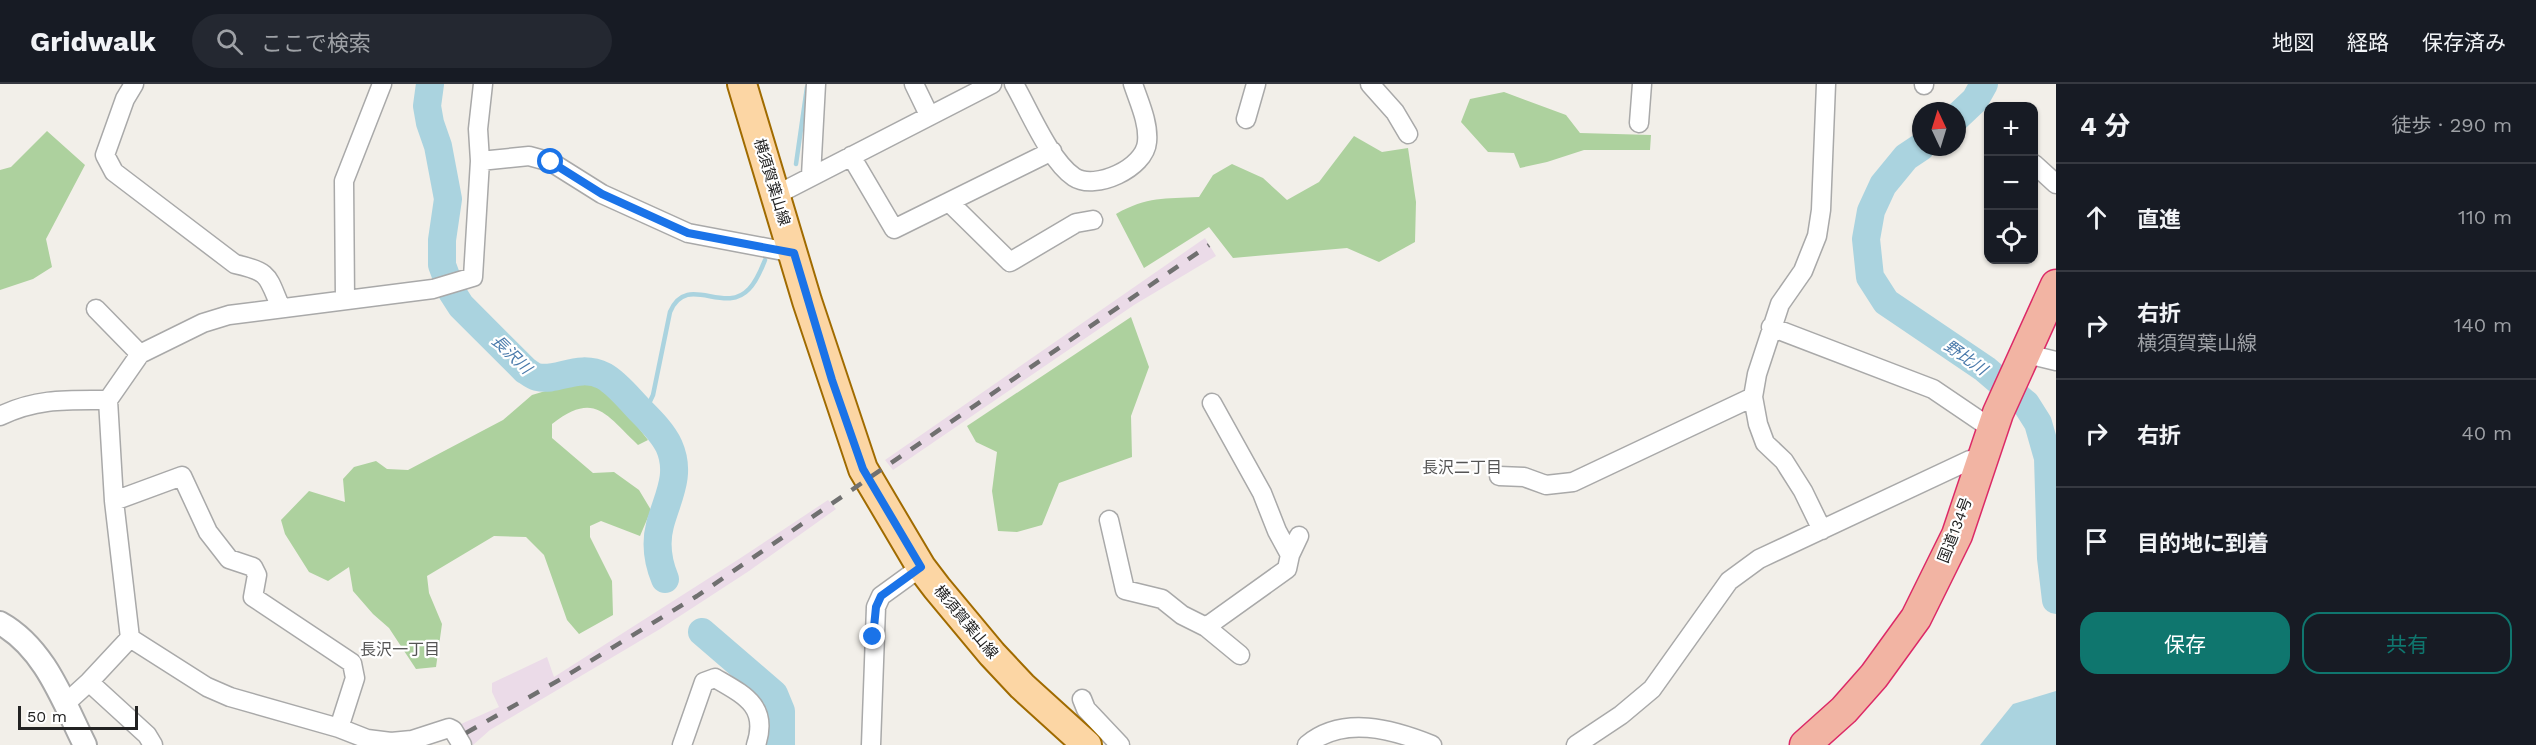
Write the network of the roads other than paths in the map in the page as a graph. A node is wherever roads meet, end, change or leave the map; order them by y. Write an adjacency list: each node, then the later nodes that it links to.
1 (134, 84): 30 (street)
2 (382, 84): 29 (street)
3 (483, 84): 20 (street)
4 (742, 84): 24 (main road, 横須賀葉山線)
5 (816, 84): 22 (street)
6 (914, 84): 14 (street)
7 (992, 84): 14 (street)
8 (1014, 84): 18 (street)
9 (1133, 84): 18 (street)
10 (1256, 84): 15 (street)
11 (1370, 84): 17 (street)
12 (1642, 84): 16 (street)
13 (1826, 84): 32 (street)
14 (929, 114): 19 (street)
15 (1246, 119)
16 (1639, 123)
17 (1408, 134)
18 (1052, 151): 25 (street)
19 (851, 156): 22 (street); 25 (street)
20 (480, 160): 27 (street); 29 (street)
21 (2038, 168): 23 (street)
22 (811, 176): 24 (street)
23 (2056, 184)
24 (776, 195): 27 (main road, 横須賀葉山線)
25 (949, 202): 26 (street)
26 (1093, 220)
27 (794, 253): 48 (main road, 横須賀葉山線)
28 (2056, 285): 34 (highway, 国道134号)
29 (345, 300): 30 (street)
30 (281, 308): 33 (street)
31 (96, 309): 33 (street)
32 (1771, 327): 36 (street); 40 (street)
33 (140, 354): 37 (street)
34 (2021, 359): 35 (street); 40 (highway, 国道134号)
35 (2056, 361)
36 (1753, 398): 42 (street); 45 (street)
37 (108, 400): 39 (street); 43 (street)
38 (1212, 403): 47 (street)
39 (0, 416)
40 (1995, 421): 41 (highway, 国道134号)
41 (1980, 461): 45 (street); 70 (highway, 国道134号)
42 (1499, 476)
43 (114, 501): 51 (street); 57 (street)
44 (1109, 520): 50 (street)
45 (1821, 530): 69 (street)
46 (1299, 536): 47 (street)
47 (1290, 555): 50 (street)
48 (921, 567): 54 (main road, 横須賀葉山線); 63 (street)
49 (0, 623): 56 (street)
50 (1206, 627): 52 (street)
51 (130, 638): 53 (street); 57 (street)
52 (1240, 655)
53 (89, 682): 56 (street); 59 (street)
54 (1022, 686): 64 (main road, 横須賀葉山線); 65 (main road, 横須賀葉山線)
55 (1082, 699): 66 (street)
56 (66, 703): 58 (street)
57 (339, 728): 60 (street)
58 (85, 745)
59 (153, 745)
60 (462, 745)
61 (682, 745): 62 (street)
62 (756, 745)
63 (871, 745)
64 (1064, 745)
65 (1087, 745)
66 (1120, 745)
67 (1307, 745): 68 (street)
68 (1432, 745)
69 (1576, 745)
70 (1805, 745)

